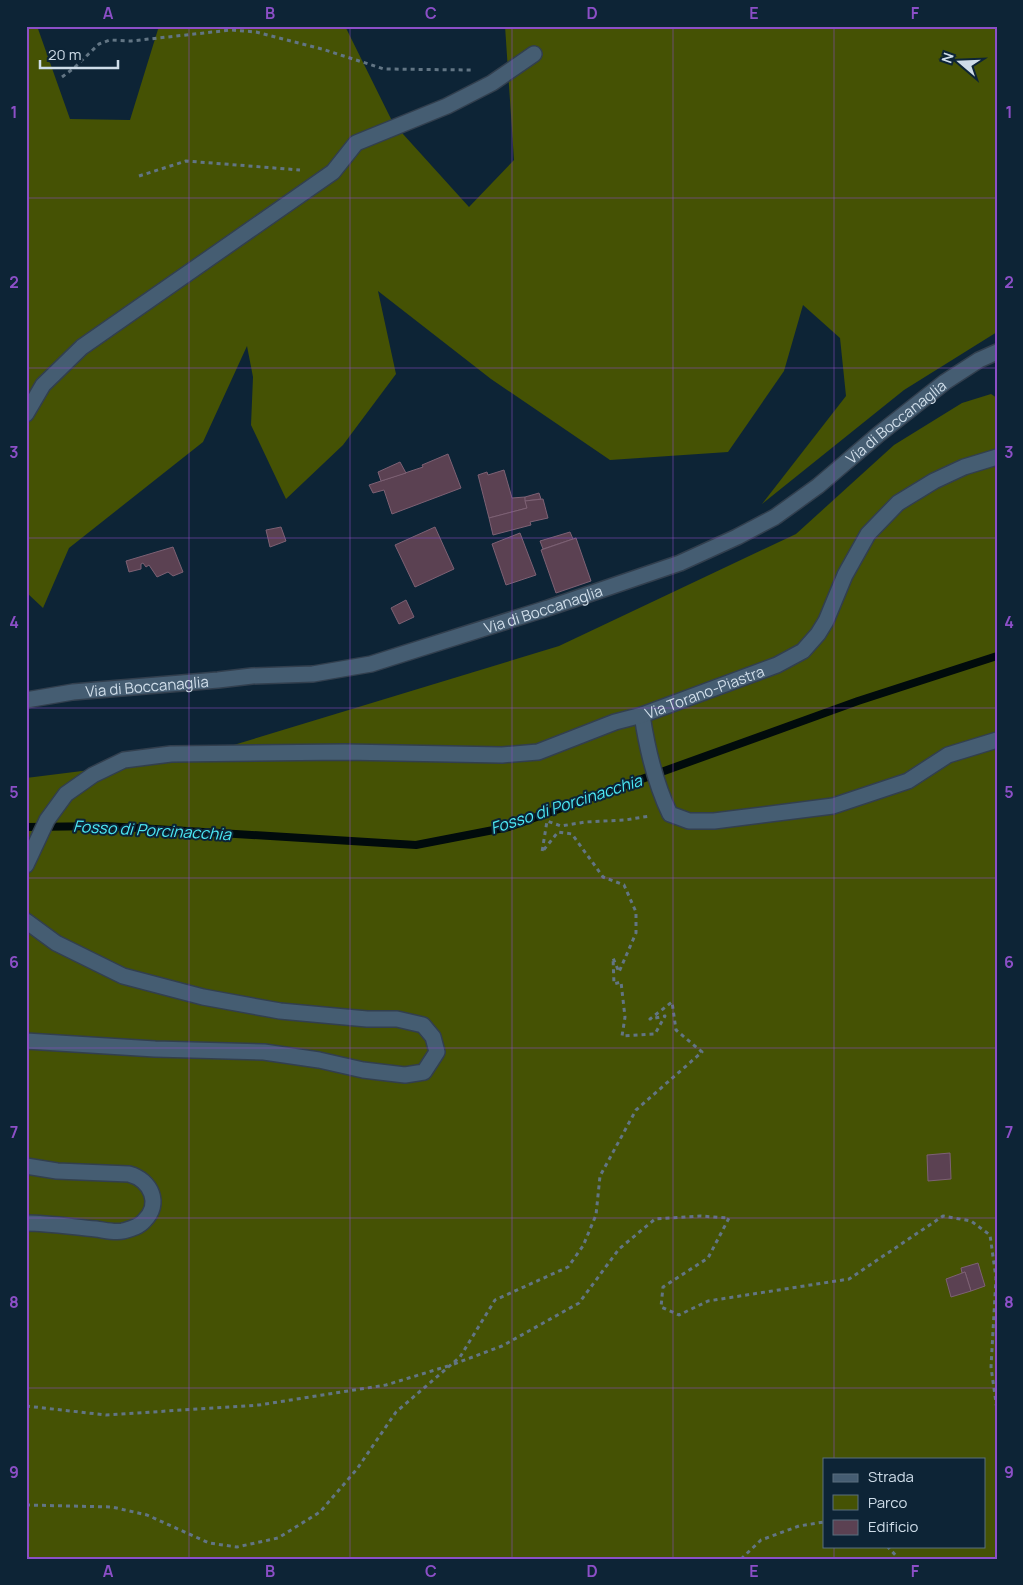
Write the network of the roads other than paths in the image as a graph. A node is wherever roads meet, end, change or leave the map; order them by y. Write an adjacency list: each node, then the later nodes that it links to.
1 (534, 54): 3 (street)
2 (997, 352): 7 (street, Via di Boccanaglia)
3 (43, 384): 4 (street); 5 (street)
4 (26, 390)
5 (26, 414)
6 (997, 457): 8 (street, Via Torano-Piastra)
7 (26, 700)
8 (642, 714): 9 (street, Via Torano-Piastra); 10 (street)
9 (997, 740)
10 (26, 865)
11 (26, 921): 12 (street)
12 (26, 1041)
13 (26, 1166): 14 (street)
14 (26, 1222)

